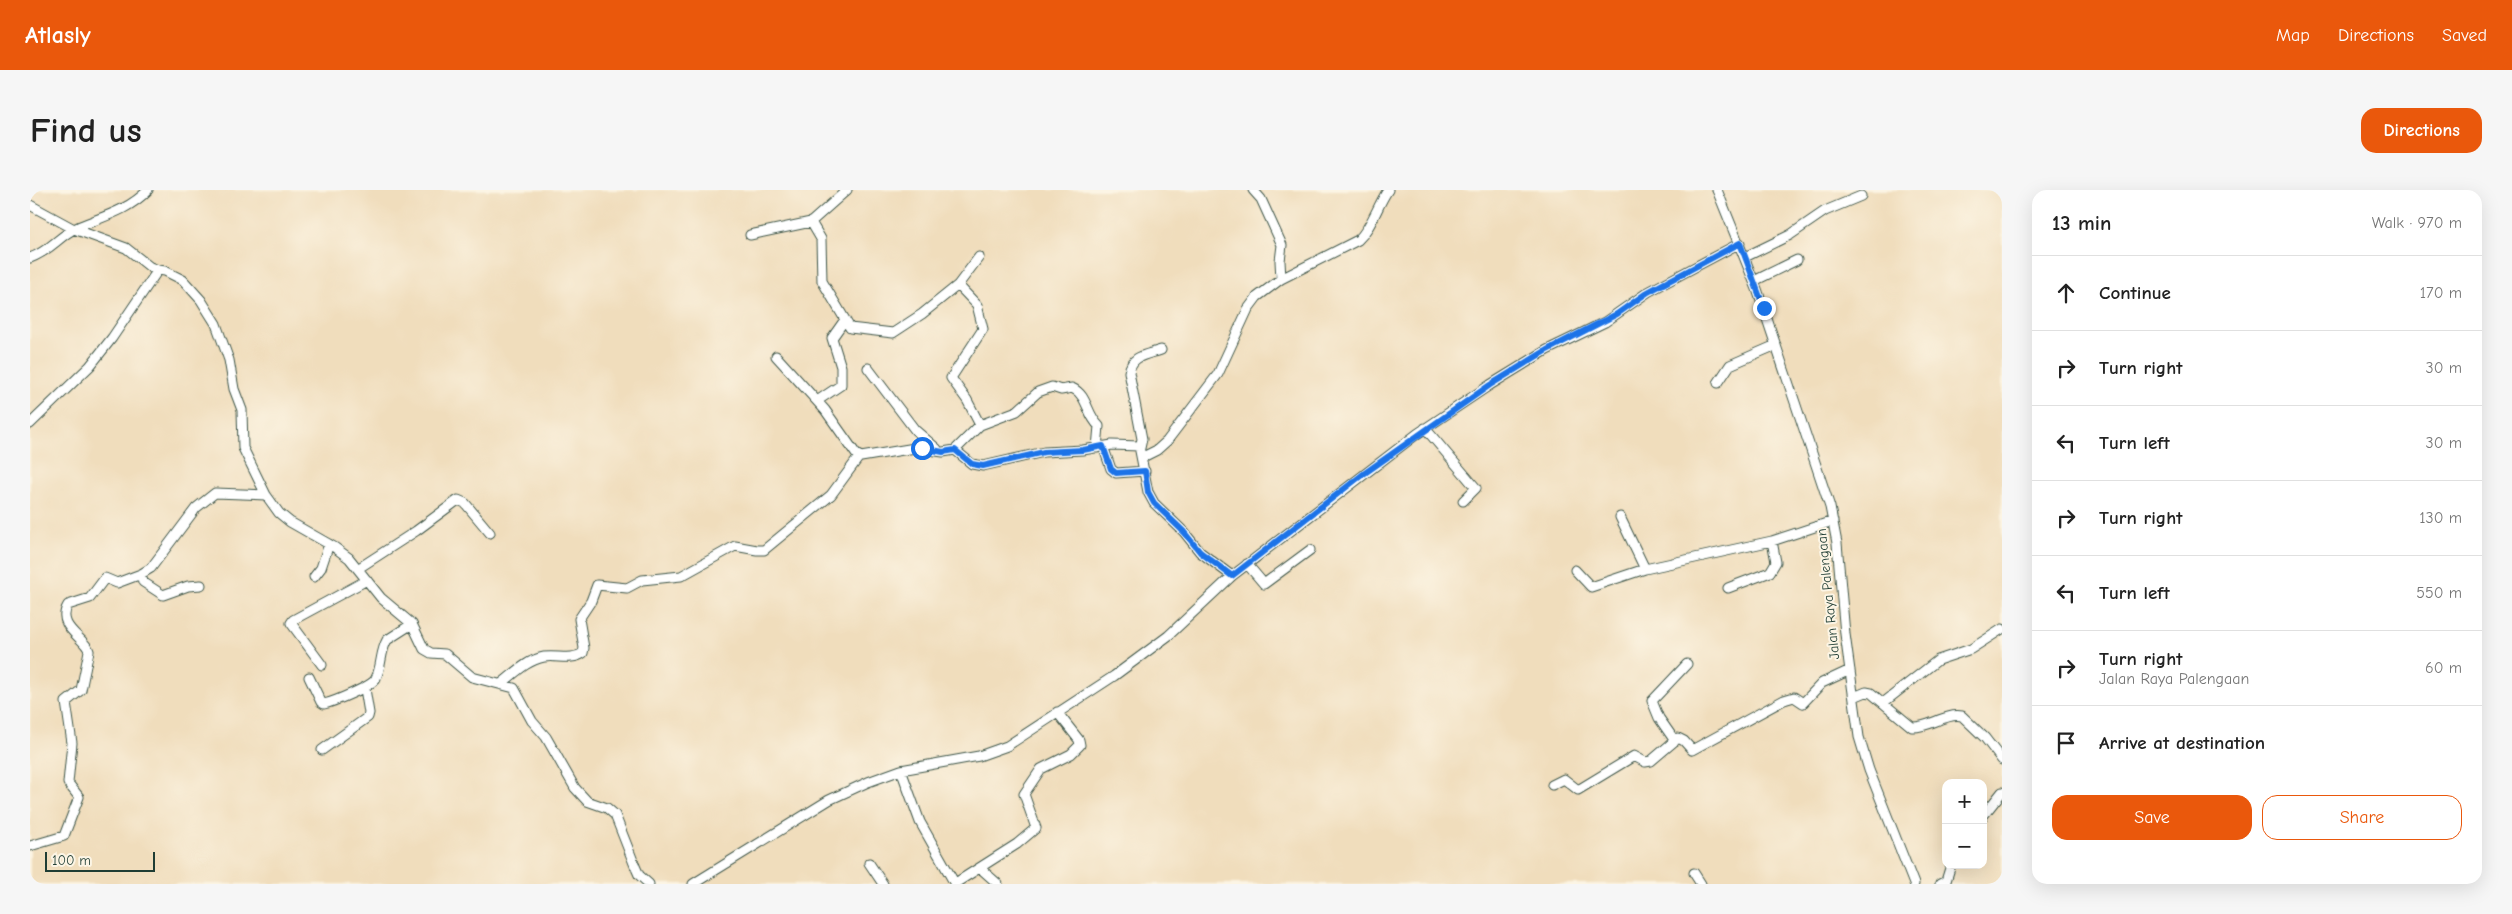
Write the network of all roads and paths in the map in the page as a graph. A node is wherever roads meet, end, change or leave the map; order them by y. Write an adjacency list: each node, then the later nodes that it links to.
1 (148, 190): 9 (street)
2 (847, 190): 8 (street)
3 (1253, 190): 17 (street)
4 (1388, 190): 17 (street)
5 (1721, 191): 11 (street, Jalan Raya Palengaan)
6 (1861, 196): 13 (street)
7 (30, 205): 9 (street)
8 (811, 222): 10 (street); 20 (street)
9 (74, 229): 14 (street); 16 (street)
10 (750, 235)
11 (1740, 243): 13 (street, Jalan Raya Palengaan); 29 (street)
12 (979, 257): 18 (street)
13 (1746, 257): 19 (street, Jalan Raya Palengaan)
14 (30, 258)
15 (1797, 260): 19 (street)
16 (158, 270): 27 (street); 37 (street)
17 (1282, 279): 35 (street)
18 (958, 285): 20 (street); 28 (street)
19 (1756, 285): 21 (street, Jalan Raya Palengaan)
20 (844, 321): 26 (street)
21 (1776, 345): 25 (street); 40 (street, Jalan Raya Palengaan)
22 (1161, 350): 31 (street)
23 (776, 356): 26 (street)
24 (868, 368): 33 (street)
25 (1718, 383)
26 (817, 401): 34 (street)
27 (30, 424)
28 (980, 425): 30 (street); 32 (street)
29 (1426, 428): 38 (street); 45 (street)
30 (1100, 447): 31 (street); 32 (street); 36 (street)
31 (1140, 448): 35 (street)
32 (955, 450): 33 (street)
33 (940, 452): 34 (street)
34 (859, 457): 61 (street)
35 (1143, 457): 36 (street)
36 (1145, 471): 50 (street)
37 (266, 495): 43 (street); 49 (street)
38 (1463, 501)
39 (1620, 517): 47 (street)
40 (1833, 521): 42 (street); 59 (street, Jalan Raya Palengaan)
41 (490, 533): 46 (street)
42 (1772, 541): 47 (street); 54 (street)
43 (329, 544): 46 (street); 51 (street)
44 (1310, 550): 45 (street)
45 (1246, 564): 50 (street)
46 (359, 568): 52 (street)
47 (1645, 568): 48 (street)
48 (1575, 570)
49 (142, 574): 53 (street); 73 (street)
50 (1232, 576): 65 (street)
51 (314, 577)
52 (367, 580): 55 (street); 58 (street)
53 (201, 585)
54 (1728, 588)
55 (412, 624): 61 (street); 62 (street)
56 (2002, 629): 64 (street)
57 (1687, 664): 66 (street)
58 (322, 665)
59 (1850, 670): 63 (street, Jalan Raya Palengaan); 66 (street)
60 (309, 677): 62 (street)
61 (501, 684): 80 (street)
62 (365, 688): 67 (street)
63 (1854, 697): 64 (street); 85 (street, Jalan Raya Palengaan)
64 (1883, 703): 68 (street)
65 (1057, 712): 69 (street); 75 (street)
66 (1675, 741): 70 (street)
67 (322, 750)
68 (2002, 760)
69 (900, 770): 78 (street); 81 (street)
70 (1552, 785)
71 (2002, 792): 72 (street)
72 (1987, 811)
73 (30, 846)
74 (869, 863): 82 (street)
75 (980, 868): 78 (street); 83 (street)
76 (1950, 869): 79 (street)
77 (1694, 873): 84 (street)
78 (956, 883)
79 (1945, 883)
80 (649, 884)
81 (694, 884)
82 (883, 884)
83 (998, 884)
84 (1701, 884)
85 (1914, 884)

